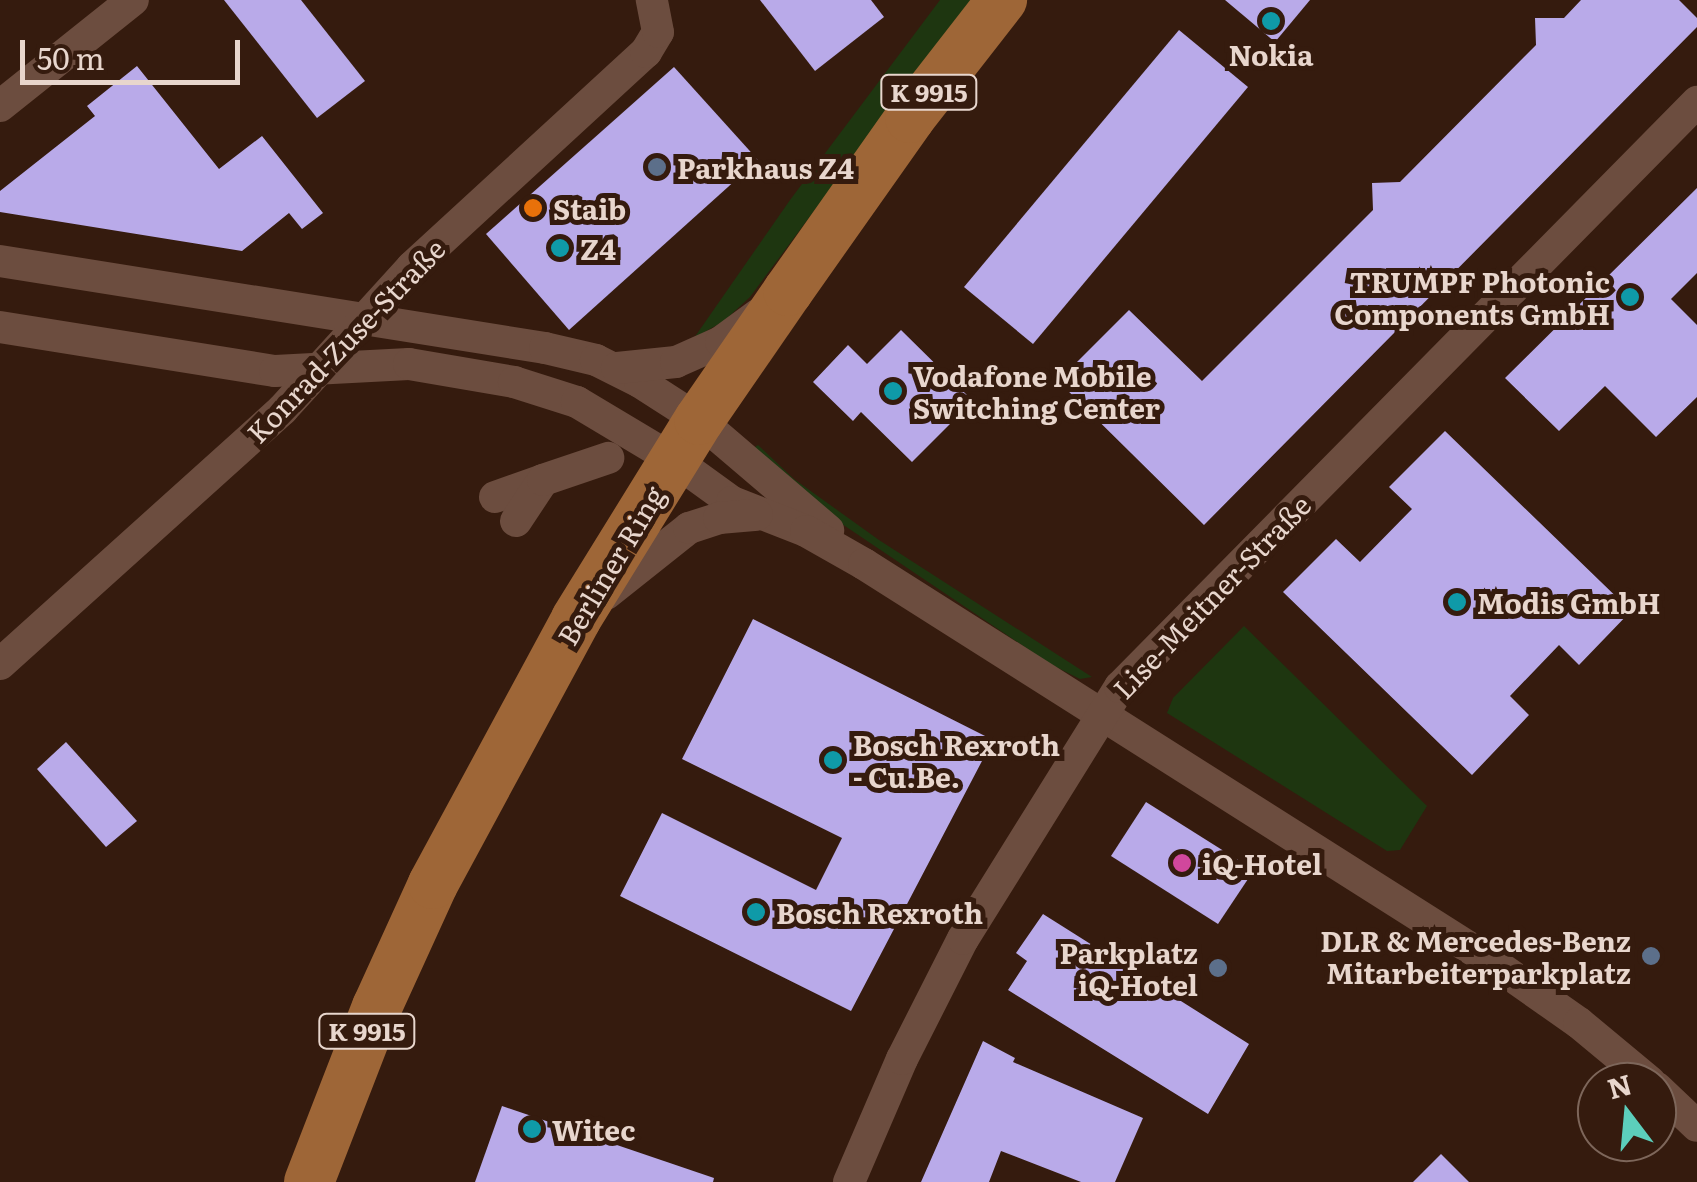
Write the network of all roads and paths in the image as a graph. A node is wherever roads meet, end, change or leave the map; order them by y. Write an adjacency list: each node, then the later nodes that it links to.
1 (133, 0): 5 (street)
2 (652, 0): 8 (street, Konrad-Zuse-Straße)
3 (1002, 0): 7 (main road, Berliner Ring / K 9915)
4 (1697, 102): 19 (street, Lise-Meitner-Straße)
5 (0, 106)
6 (0, 260): 8 (street)
7 (788, 291): 10 (street); 12 (main road, Berliner Ring / K 9915)
8 (366, 319): 10 (street); 11 (street, Konrad-Zuse-Straße)
9 (0, 326): 11 (street)
10 (612, 367): 12 (street)
11 (320, 371): 12 (street); 18 (street, Konrad-Zuse-Straße)
12 (687, 440): 15 (street); 16 (street); 17 (main road, Berliner Ring / K 9915)
13 (608, 458): 14 (street)
14 (505, 509)
15 (771, 516): 16 (street); 17 (street)
16 (864, 564): 19 (street)
17 (576, 619): 23 (main road, Berliner Ring / K 9915)
18 (0, 664)
19 (1100, 714): 20 (street); 24 (street, Lise-Meitner-Straße)
20 (1624, 1062)
21 (1677, 1107): 22 (street)
22 (1697, 1126)
23 (309, 1182)
24 (849, 1182)

